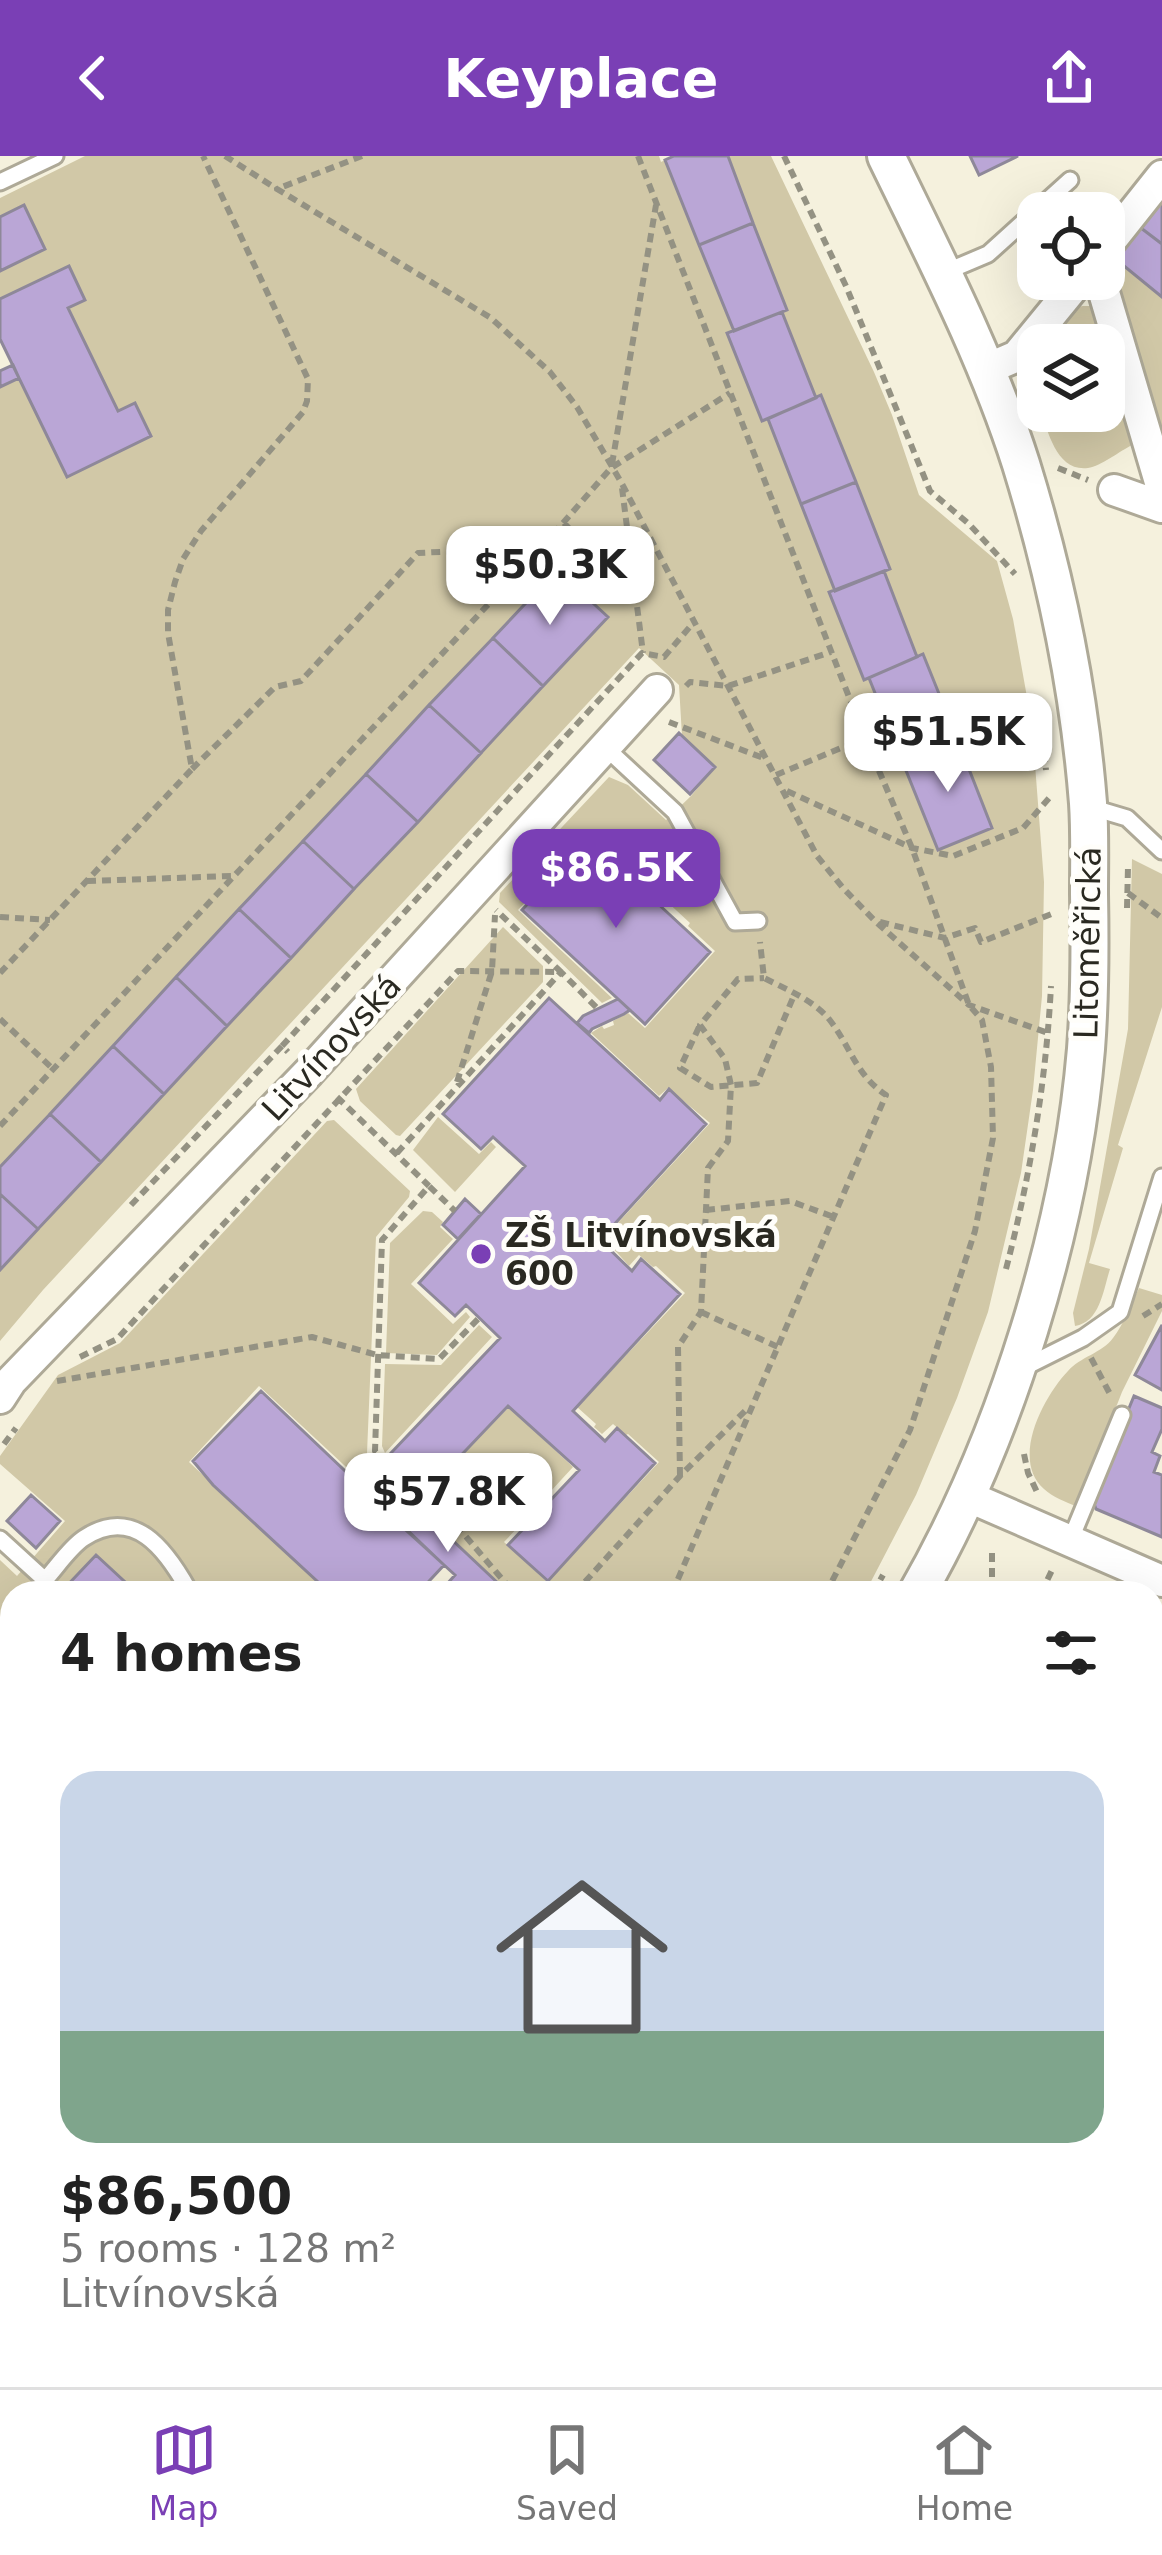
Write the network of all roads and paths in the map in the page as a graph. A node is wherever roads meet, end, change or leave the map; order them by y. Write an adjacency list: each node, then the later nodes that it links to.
1 (55, 156): 10 (lane)
2 (203, 156): 36 (path)
3 (225, 156): 11 (path)
4 (362, 156): 11 (path)
5 (638, 156): 12 (path)
6 (784, 156): 27 (path)
7 (886, 156): 14 (street, Litoměřická)
8 (1162, 176): 13 (street)
9 (1070, 180): 14 (lane)
10 (0, 182)
11 (277, 189): 19 (path)
12 (656, 201): 18 (path); 19 (path)
13 (1125, 223)
14 (943, 273): 17 (street, Litoměřická)
15 (1063, 300): 17 (street)
16 (1106, 300): 23 (street)
17 (987, 369): 40 (street, Litoměřická)
18 (730, 393): 19 (path); 29 (path)
19 (611, 468): 20 (path); 25 (path)
20 (621, 482): 28 (path); 30 (path)
21 (1100, 485): 22 (path); 24 (street)
22 (1065, 488)
23 (1162, 489)
24 (1162, 508)
25 (564, 523): 26 (path); 28 (path)
26 (542, 547): 36 (path); 44 (path)
27 (1018, 593)
28 (634, 596): 31 (path)
29 (831, 652): 30 (path); 33 (path)
30 (728, 686): 31 (path); 35 (path)
31 (662, 698): 34 (street, Litvínovská); 35 (path)
32 (1040, 717): 38 (path)
33 (865, 738): 37 (path); 42 (path)
34 (606, 748): 50 (lane); 66 (street, Litvínovská)
35 (767, 759): 37 (path)
36 (192, 769): 45 (path)
37 (776, 775): 39 (path)
38 (1047, 777)
39 (784, 790): 42 (path); 51 (path)
40 (1088, 806): 43 (lane); 85 (street, Litoměřická)
41 (1051, 820): 42 (path)
42 (911, 848): 53 (path)
43 (1162, 851)
44 (232, 876): 45 (path); 65 (path)
45 (87, 880): 49 (path)
46 (1128, 893): 48 (path)
47 (0, 916): 49 (path)
48 (1162, 918)
49 (52, 920): 57 (path)
50 (758, 921): 58 (path)
51 (876, 922): 53 (path); 60 (path)
52 (1053, 933): 53 (path)
53 (944, 938): 60 (path)
54 (492, 971): 55 (path); 55 (path); 68 (path); 69 (path)
55 (561, 972): 61 (path); 68 (path)
56 (1051, 973): 64 (path)
57 (0, 974)
58 (764, 978): 59 (path); 63 (path)
59 (795, 993): 67 (path); 76 (path)
60 (969, 1005): 64 (path); 103 (path)
61 (598, 1009)
62 (0, 1019): 65 (path)
63 (700, 1025): 67 (path); 67 (path)
64 (1048, 1034): 77 (path)
65 (53, 1069): 70 (path)
66 (309, 1072): 69 (path); 87 (street, Litvínovská)
67 (731, 1085): 74 (path)
68 (455, 1089): 71 (path)
69 (339, 1100): 71 (path); 83 (path)
70 (0, 1126)
71 (396, 1154): 73 (path)
72 (1162, 1177): 80 (lane)
73 (429, 1186): 75 (path); 82 (path)
74 (706, 1210): 76 (path); 78 (path)
75 (455, 1211)
76 (834, 1217): 81 (path)
77 (1006, 1272)
78 (700, 1312): 81 (path); 92 (path)
79 (479, 1318): 82 (path)
80 (1083, 1338): 85 (lane); 88 (path)
81 (778, 1347): 86 (path)
82 (377, 1354): 84 (path); 91 (path)
83 (80, 1357)
84 (62, 1366)
85 (1015, 1372): 94 (street, Litoměřická)
86 (754, 1402): 92 (path); 102 (path)
87 (13, 1406): 90 (path)
88 (1122, 1415): 95 (lane)
89 (1024, 1443): 95 (path)
90 (1, 1446)
91 (398, 1473)
92 (680, 1476): 101 (path)
93 (427, 1491): 100 (path)
94 (967, 1496): 95 (street); 105 (street, Litoměřická)
95 (1069, 1538): 107 (path); 108 (street)
96 (0, 1539): 99 (lane)
97 (992, 1553): 106 (path)
98 (892, 1559): 104 (path)
99 (182, 1581)
100 (504, 1581)
101 (586, 1581)
102 (677, 1581)
103 (832, 1581)
104 (880, 1581)
105 (923, 1581)
106 (992, 1581)
107 (1047, 1581)
108 (1162, 1581)

